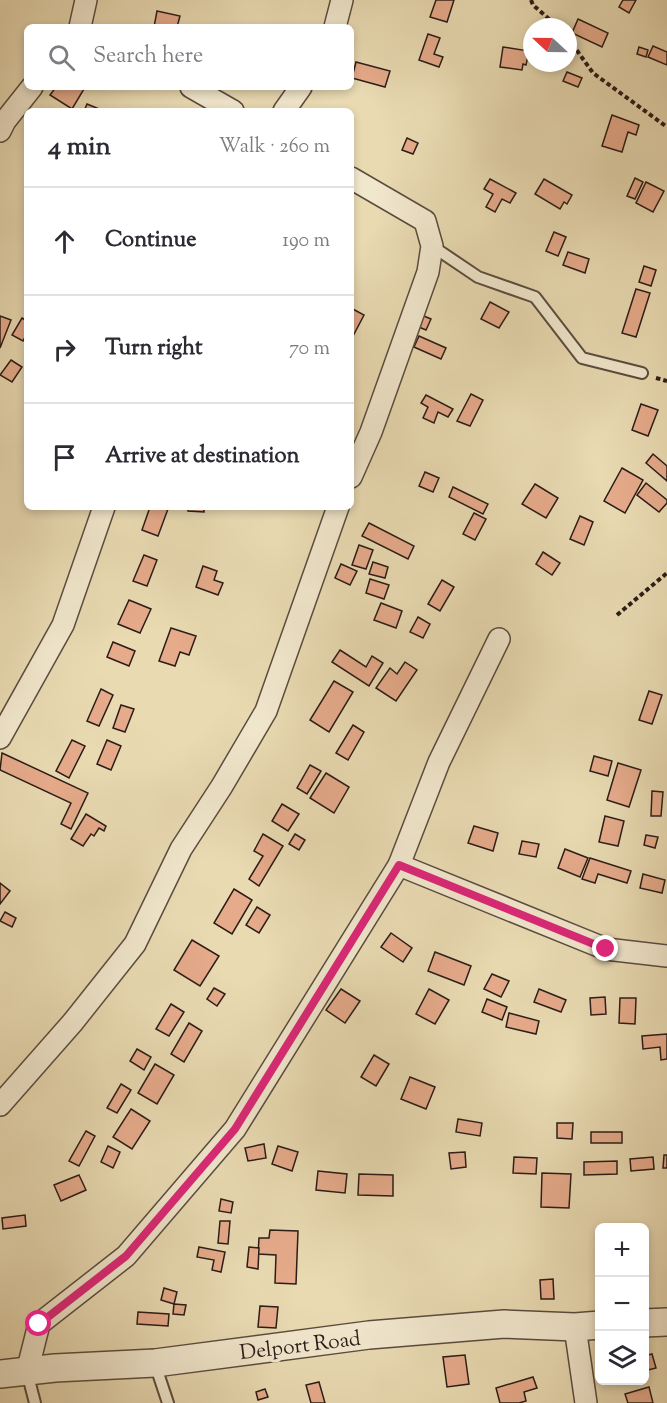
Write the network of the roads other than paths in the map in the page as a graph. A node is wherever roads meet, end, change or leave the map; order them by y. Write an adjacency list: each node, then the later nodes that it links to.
1 (86, 0): 3 (street)
2 (342, 0): 4 (street)
3 (82, 24)
4 (336, 24)
5 (30, 90): 10 (street)
6 (195, 90): 8 (street)
7 (299, 90): 9 (street)
8 (228, 108)
9 (286, 108)
10 (2, 123)
11 (354, 180): 12 (street)
12 (432, 246): 13 (lane); 14 (street)
13 (642, 373)
14 (354, 470)
15 (103, 510): 18 (street)
16 (337, 510): 21 (street)
17 (499, 639): 19 (street)
18 (0, 738)
19 (399, 865): 20 (street); 26 (street)
20 (667, 956)
21 (0, 1105)
22 (667, 1322): 23 (street)
23 (649, 1323)
24 (587, 1326): 25 (street, Delport Road); 30 (street)
25 (155, 1363): 26 (street, Delport Road); 29 (lane)
26 (27, 1372): 27 (street, Delport Road); 28 (lane)
27 (0, 1374)
28 (35, 1403)
29 (168, 1403)
30 (586, 1403)

